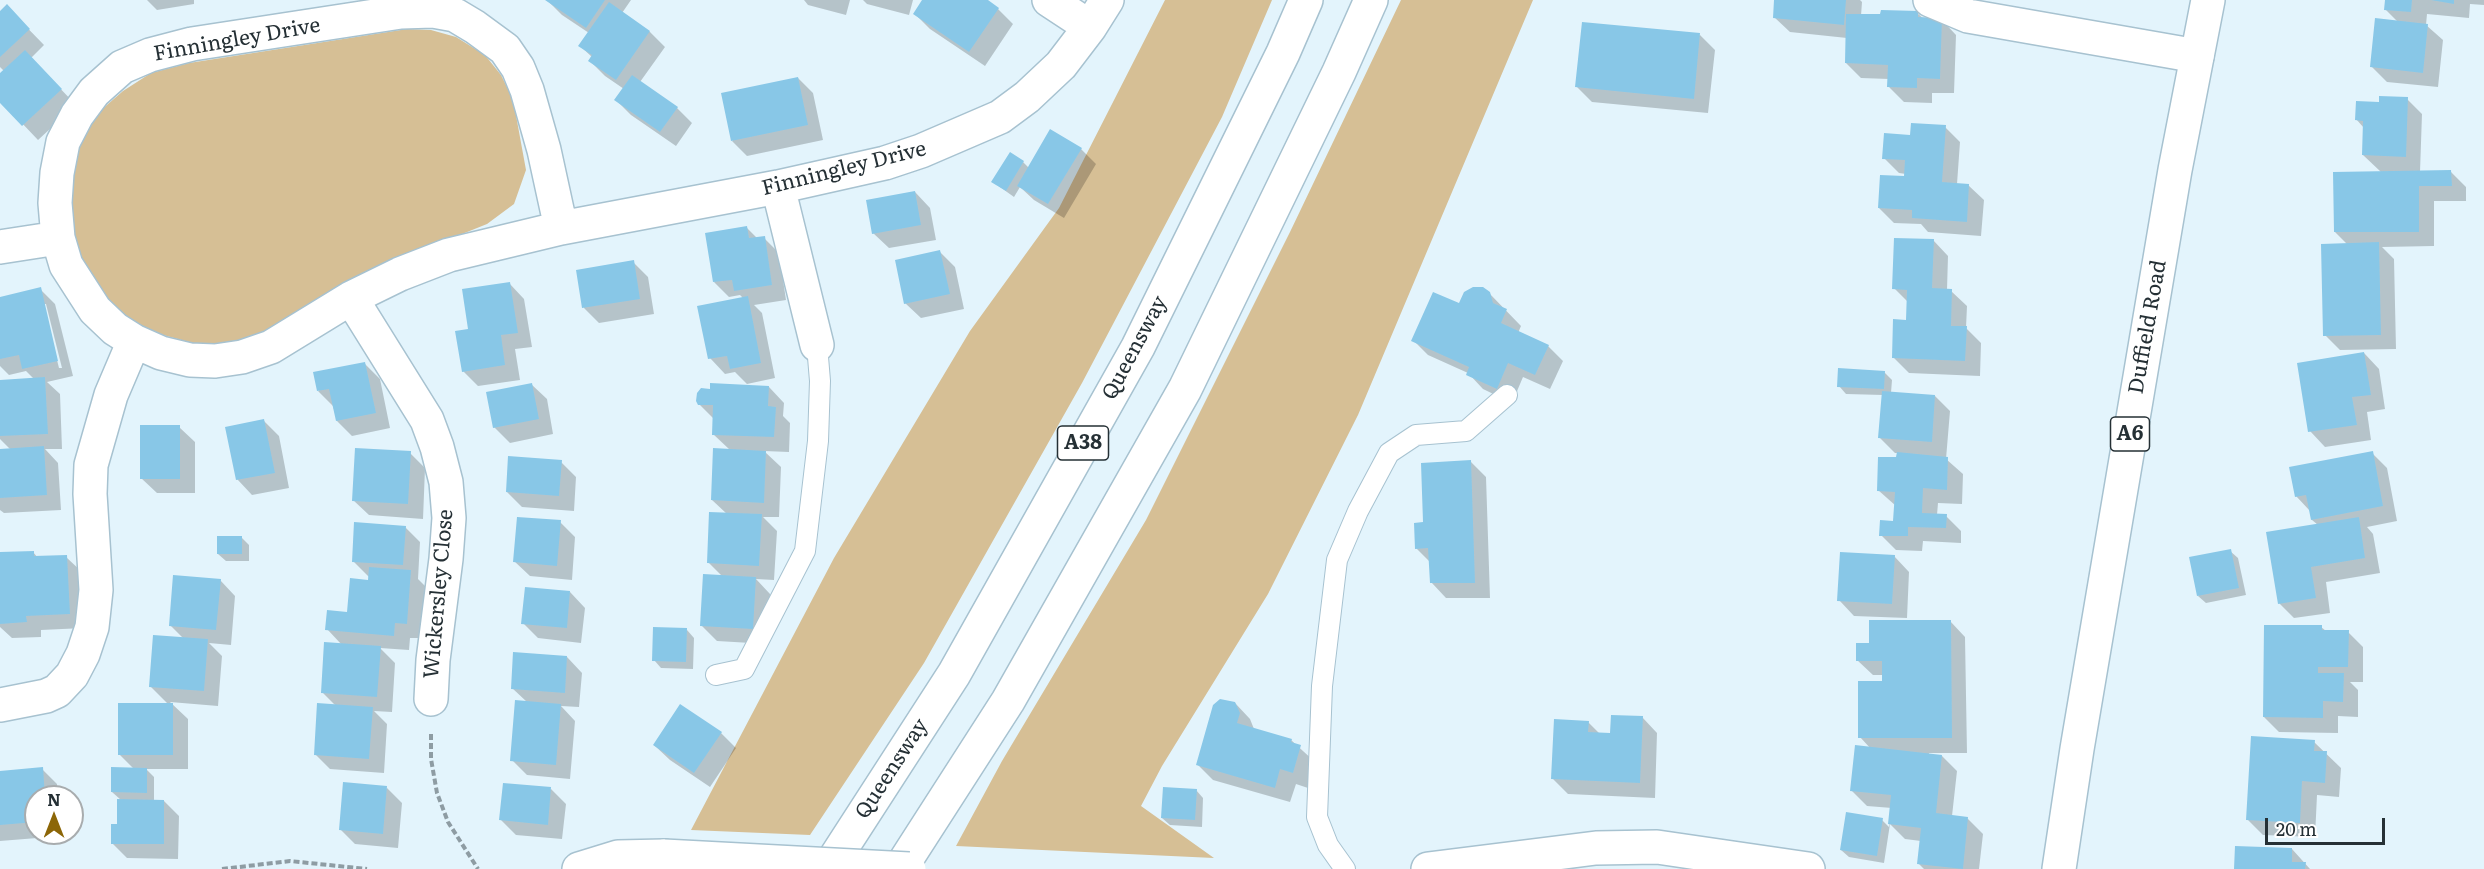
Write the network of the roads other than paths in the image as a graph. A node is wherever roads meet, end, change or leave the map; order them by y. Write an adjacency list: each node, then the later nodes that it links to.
1 (1049, 0): 6 (main road)
2 (1306, 0): 20 (main road, Queensway / A38)
3 (1371, 0): 21 (main road, A38)
4 (1930, 0): 7 (main road)
5 (2201, 2): 7 (main road, Duffield Road / A6)
6 (1099, 14): 8 (main road, Finningley Drive)
7 (2197, 56): 26 (main road, Duffield Road / A6)
8 (778, 187): 9 (main road, Finningley Drive); 14 (main road)
9 (561, 228): 10 (main road, Finningley Drive); 12 (main road, Finningley Drive)
10 (58, 238): 11 (main road); 13 (main road, Finningley Drive)
11 (0, 247)
12 (351, 298): 13 (main road, Finningley Drive); 17 (main road, Wickersley Close)
13 (134, 341): 18 (main road)
14 (817, 345): 16 (lane)
15 (1507, 395): 23 (lane)
16 (716, 675)
17 (430, 699)
18 (0, 705)
19 (579, 869): 22 (main road, bridge)
20 (828, 869)
21 (900, 869)
22 (909, 869)
23 (1345, 869)
24 (1428, 869): 25 (main road)
25 (1808, 869)
26 (2059, 869)

